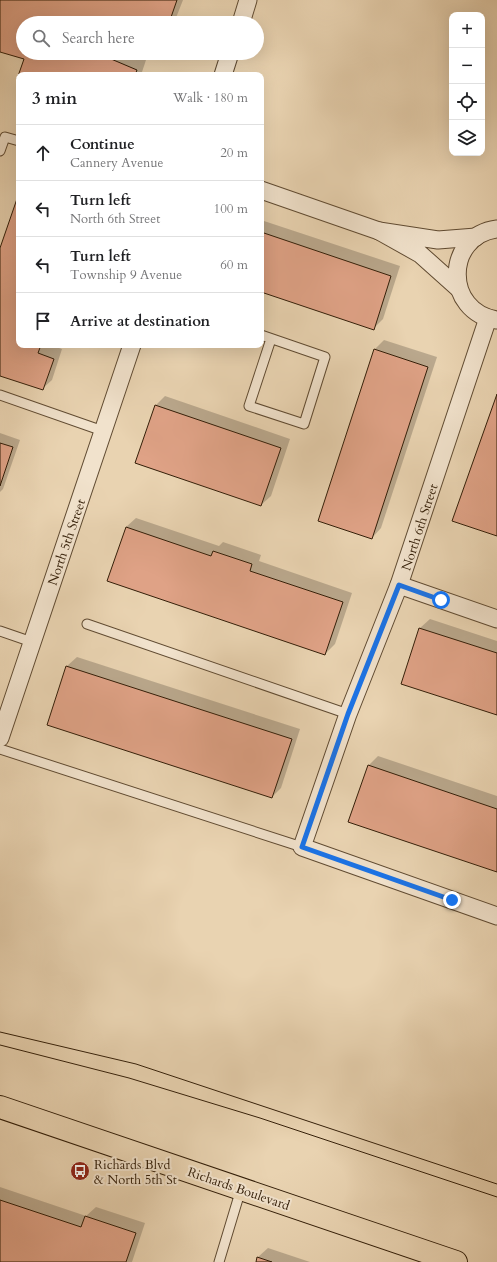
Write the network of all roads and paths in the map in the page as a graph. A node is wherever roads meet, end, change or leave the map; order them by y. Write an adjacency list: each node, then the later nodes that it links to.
1 (248, 0): 2 (street)
2 (242, 16)
3 (228, 60): 4 (street)
4 (224, 72)
5 (16, 141): 6 (lane)
6 (0, 151)
7 (264, 191): 9 (street)
8 (497, 229): 10 (street)
9 (379, 231): 10 (street); 11 (street)
10 (476, 237): 11 (street)
11 (458, 288): 12 (street)
12 (493, 319): 18 (street, North 6th Street)
13 (264, 336): 14 (lane)
14 (271, 339): 14 (lane)
15 (131, 348): 17 (street, North 5th Street)
16 (0, 395): 17 (lane)
17 (103, 431): 22 (street, North 5th Street)
18 (399, 585): 19 (street); 23 (street, North 6th Street)
19 (497, 619)
20 (87, 624): 23 (lane)
21 (0, 632): 22 (lane)
22 (32, 642): 24 (street, North 5th Street)
23 (348, 714): 26 (street, North 6th Street)
24 (0, 738)
25 (0, 749): 26 (lane)
26 (302, 847): 27 (street)
27 (497, 916)
28 (0, 1107): 29 (main road, Richards Boulevard)
29 (242, 1189): 30 (lane); 31 (main road, Richards Boulevard)
30 (219, 1262)
31 (456, 1262)

